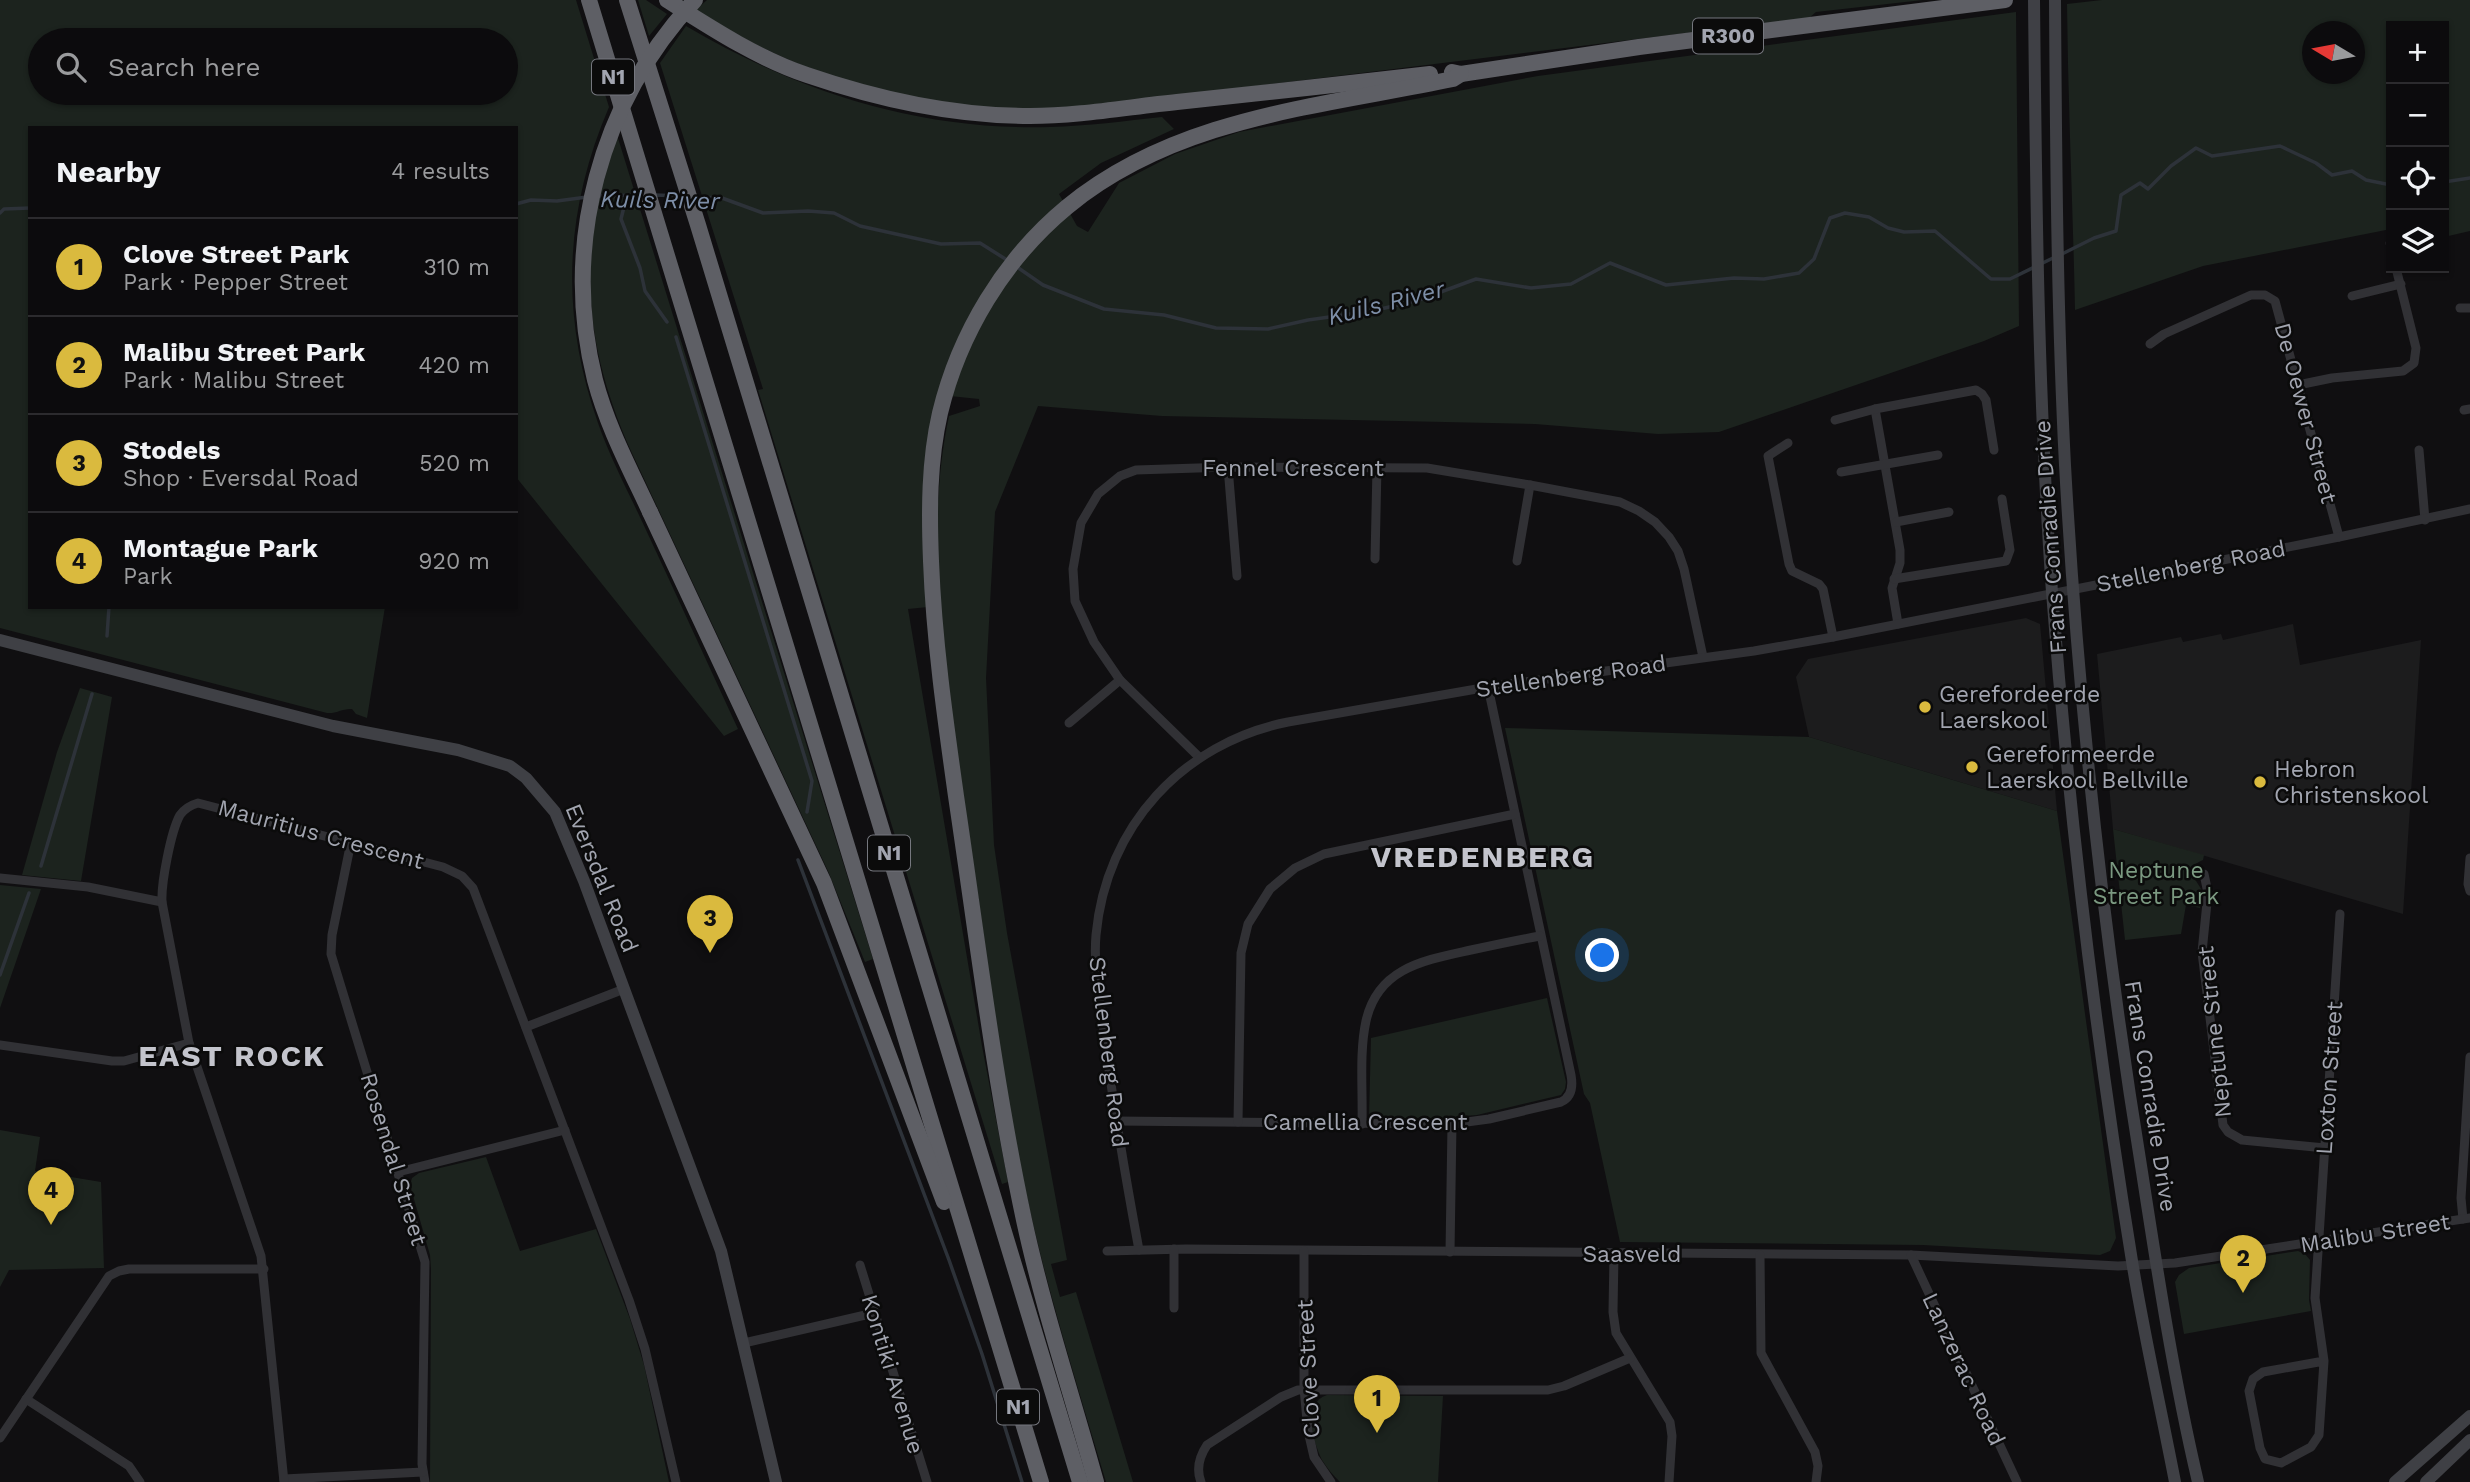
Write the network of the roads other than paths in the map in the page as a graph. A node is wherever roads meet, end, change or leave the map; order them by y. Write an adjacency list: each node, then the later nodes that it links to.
1 (589, 0): 82 (highway, N1)
2 (627, 0): 99 (highway, N1)
3 (667, 0): 8 (highway)
4 (695, 0): 82 (highway, bridge)
5 (2034, 0): 36 (street, Frans Conradie Drive)
6 (2054, 0): 35 (street, Frans Conradie Drive)
7 (2000, 1): 8 (highway, R300)
8 (1461, 74): 100 (highway)
9 (2398, 273): 10 (street)
10 (2401, 284): 11 (street); 13 (street)
11 (2352, 296)
12 (2150, 344): 13 (street, De Oewer Street)
13 (2298, 385): 30 (street, De Oewer Street)
14 (1875, 409): 15 (street); 17 (street); 20 (street)
15 (1835, 420)
16 (1788, 443): 38 (street)
17 (1994, 450)
18 (2419, 450): 28 (street)
19 (1938, 455): 20 (street)
20 (1885, 465): 23 (street); 29 (street)
21 (1228, 467): 22 (street, Fennel Crescent); 33 (street); 41 (street, Fennel Crescent)
22 (1377, 467): 24 (street, Fennel Crescent); 31 (street)
23 (1841, 472)
24 (1530, 485): 32 (street); 40 (street, Fennel Crescent)
25 (2002, 499): 34 (street)
26 (2470, 509): 28 (street, Stellenberg Road)
27 (1949, 512): 29 (street)
28 (2425, 520): 30 (street, Stellenberg Road)
29 (1896, 522): 34 (street)
30 (2339, 537): 35 (street, Stellenberg Road)
31 (1375, 559)
32 (1517, 561)
33 (1237, 576)
34 (1894, 579): 37 (street)
35 (2075, 589): 36 (street, Stellenberg Road); 77 (street, Frans Conradie Drive)
36 (2053, 593): 37 (street, Stellenberg Road); 78 (street, Frans Conradie Drive)
37 (1898, 624): 38 (street, Stellenberg Road)
38 (1833, 637): 40 (street, Stellenberg Road)
39 (0, 640): 54 (street, Eversdal Road)
40 (1703, 657): 42 (street, Stellenberg Road)
41 (1120, 680): 43 (street); 44 (street, Fennel Crescent)
42 (1488, 687): 44 (street, Stellenberg Road); 45 (street, Camellia Crescent)
43 (1069, 723)
44 (1199, 757): 59 (street, Stellenberg Road)
45 (1515, 814): 53 (street, Camellia Crescent); 60 (street)
46 (351, 842): 51 (street, Mauritius Crescent); 55 (street, Mauritius Crescent); 65 (street, Rosendal Street)
47 (2470, 858): 50 (street)
48 (2204, 874): 64 (street, Neptune Street)
49 (0, 878): 51 (street)
50 (2470, 891)
51 (162, 902): 56 (street, Mauritius Crescent)
52 (2340, 914): 64 (street, Loxton Street)
53 (1540, 936): 61 (street); 62 (street, Camellia Crescent)
54 (624, 989): 55 (street); 83 (street, Eversdal Road)
55 (526, 1027): 63 (street, Mauritius Crescent)
56 (189, 1043): 57 (street); 79 (street, Mauritius Crescent)
57 (0, 1045)
58 (2470, 1058): 66 (street)
59 (1115, 1121): 60 (street, Camellia Crescent); 68 (street, Stellenberg Road)
60 (1238, 1122): 61 (street, Camellia Crescent)
61 (1362, 1124): 62 (street, Camellia Crescent)
62 (1452, 1124): 72 (street)
63 (565, 1130): 65 (street); 95 (street, Mauritius Crescent)
64 (2325, 1148): 67 (street, Loxton Street)
65 (398, 1172): 91 (street, Rosendal Street)
66 (2466, 1218): 67 (street, Malibu Street)
67 (2319, 1242): 77 (street, Malibu Street); 85 (street, Loxton Street)
68 (1139, 1250): 69 (street, Saasveld); 70 (street, Saasveld)
69 (1174, 1250): 71 (street, Saasveld); 80 (street)
70 (1107, 1251)
71 (1304, 1251): 72 (street, Saasveld); 86 (street, Clove Street)
72 (1450, 1252): 73 (street, Saasveld)
73 (1614, 1254): 74 (street, Saasveld); 84 (street)
74 (1760, 1255): 75 (street, Saasveld); 104 (street)
75 (1911, 1255): 78 (street, Saasveld); 105 (street, Lanzerac Road)
76 (860, 1265): 81 (street, Kontiki Avenue)
77 (2156, 1265): 78 (street, Saasveld); 107 (street, Frans Conradie Drive)
78 (2133, 1266): 106 (street, Frans Conradie Drive)
79 (264, 1269): 87 (street); 92 (street, Mauritius Crescent)
80 (1174, 1308)
81 (874, 1313): 83 (street); 97 (street, Kontiki Avenue)
82 (994, 1332): 98 (highway, N1)
83 (744, 1342): 96 (street, Eversdal Road)
84 (1630, 1358): 86 (street); 103 (street)
85 (2324, 1361): 85 (street, Loxton Street)
86 (1304, 1388): 101 (street); 102 (street, Clove Street)
87 (26, 1399): 89 (street); 93 (street)
88 (2470, 1416): 108 (street)
89 (0, 1438)
90 (2470, 1440): 109 (street)
91 (424, 1472): 92 (street); 94 (street, Rosendal Street)
92 (284, 1480)
93 (140, 1482)
94 (425, 1482)
95 (676, 1482)
96 (776, 1482)
97 (926, 1482)
98 (1041, 1482)
99 (1080, 1482)
100 (1096, 1482)
101 (1201, 1482)
102 (1331, 1482)
103 (1670, 1482)
104 (1816, 1482)
105 (2017, 1482)
106 (2175, 1482)
107 (2198, 1482)
108 (2395, 1482)
109 (2426, 1482)

